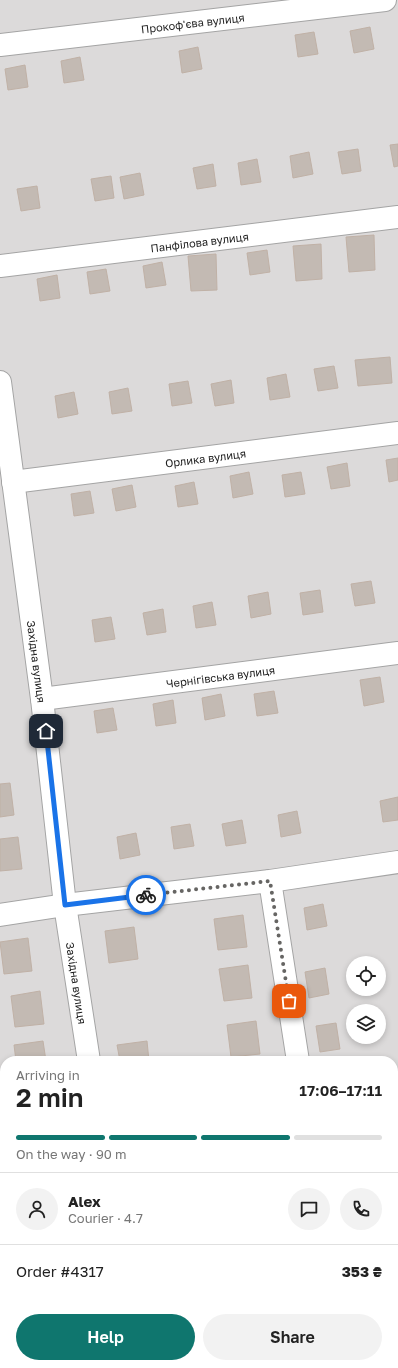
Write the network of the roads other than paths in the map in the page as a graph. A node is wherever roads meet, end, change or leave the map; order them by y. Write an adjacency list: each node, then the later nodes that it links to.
1 (385, 0): 2 (street, Прокоф'єва вулиця)
2 (0, 45)
3 (398, 217): 4 (street, Панфілова вулиця)
4 (0, 266)
5 (0, 382): 7 (street, Західна вулиця)
6 (398, 433): 7 (street, Орлика вулиця)
7 (13, 482): 9 (street, Західна вулиця)
8 (398, 653): 9 (street, Чернігівська вулиця)
9 (42, 699): 12 (street, Західна вулиця)
10 (398, 862): 11 (street)
11 (270, 881): 12 (street); 15 (street)
12 (65, 905): 13 (street); 14 (street, Західна вулиця)
13 (0, 914)
14 (89, 1056)
15 (297, 1056)

